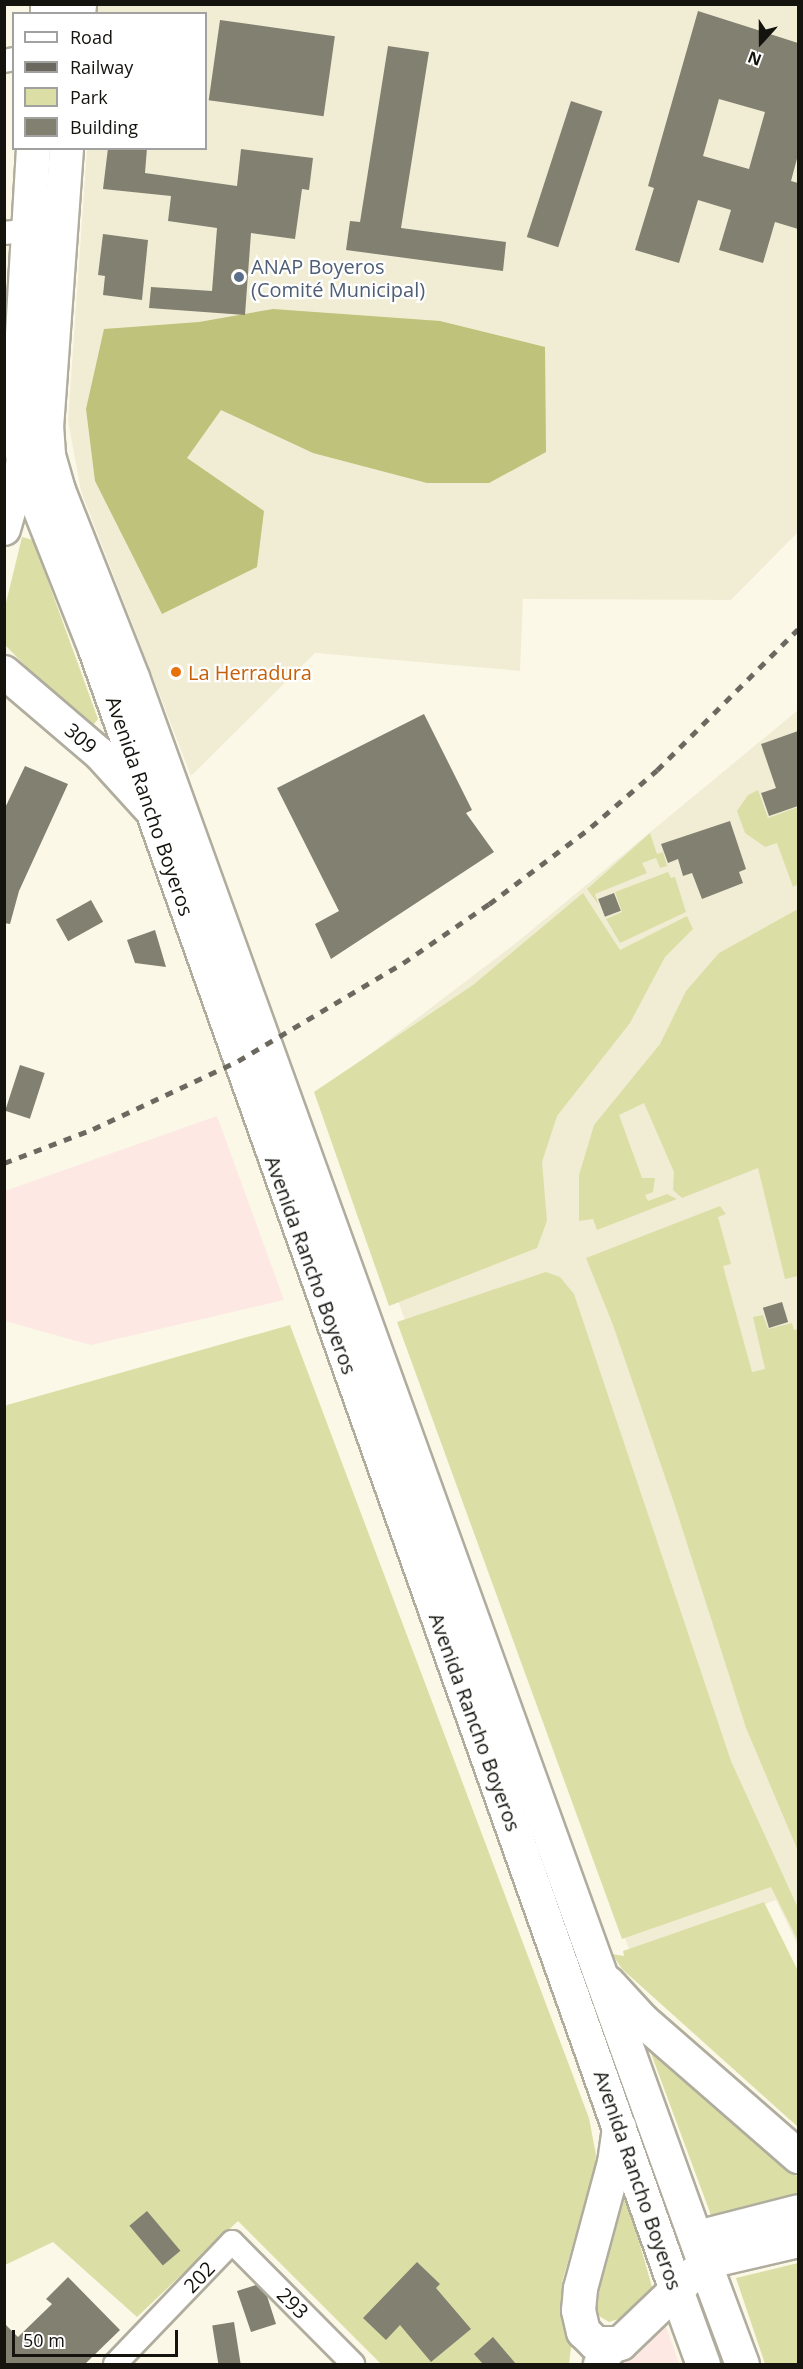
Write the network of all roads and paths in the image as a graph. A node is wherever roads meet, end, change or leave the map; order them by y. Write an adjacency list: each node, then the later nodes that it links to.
1 (33, 150): 4 (main road, Avenida Rancho Boyeros)
2 (66, 150): 3 (main road, Avenida Rancho Boyeros)
3 (59, 229): 4 (street); 5 (main road, Avenida Rancho Boyeros)
4 (15, 231): 6 (main road, Avenida Rancho Boyeros)
5 (47, 373): 6 (main road); 10 (main road, Avenida Rancho Boyeros)
6 (15, 451): 7 (main road); 9 (main road, Avenida Rancho Boyeros)
7 (4, 529)
8 (4, 672): 9 (main road, 309)
9 (153, 812): 10 (main road, 309); 12 (main road, Avenida Rancho Boyeros)
10 (198, 865): 11 (main road, Avenida Rancho Boyeros)
11 (593, 1961): 13 (main road); 17 (main road, Avenida Rancho Boyeros)
12 (619, 2123): 18 (main road, Avenida Rancho Boyeros); 19 (main road)
13 (798, 2156)
14 (798, 2211): 17 (main road)
15 (798, 2240): 17 (main road)
16 (232, 2242): 20 (street, 202); 21 (street, 293)
17 (700, 2249): 18 (main road); 23 (main road, Avenida Rancho Boyeros)
18 (676, 2290): 19 (main road); 22 (main road, Avenida Rancho Boyeros)
19 (597, 2353)
20 (115, 2364)
21 (353, 2364)
22 (703, 2364)
23 (742, 2364)

